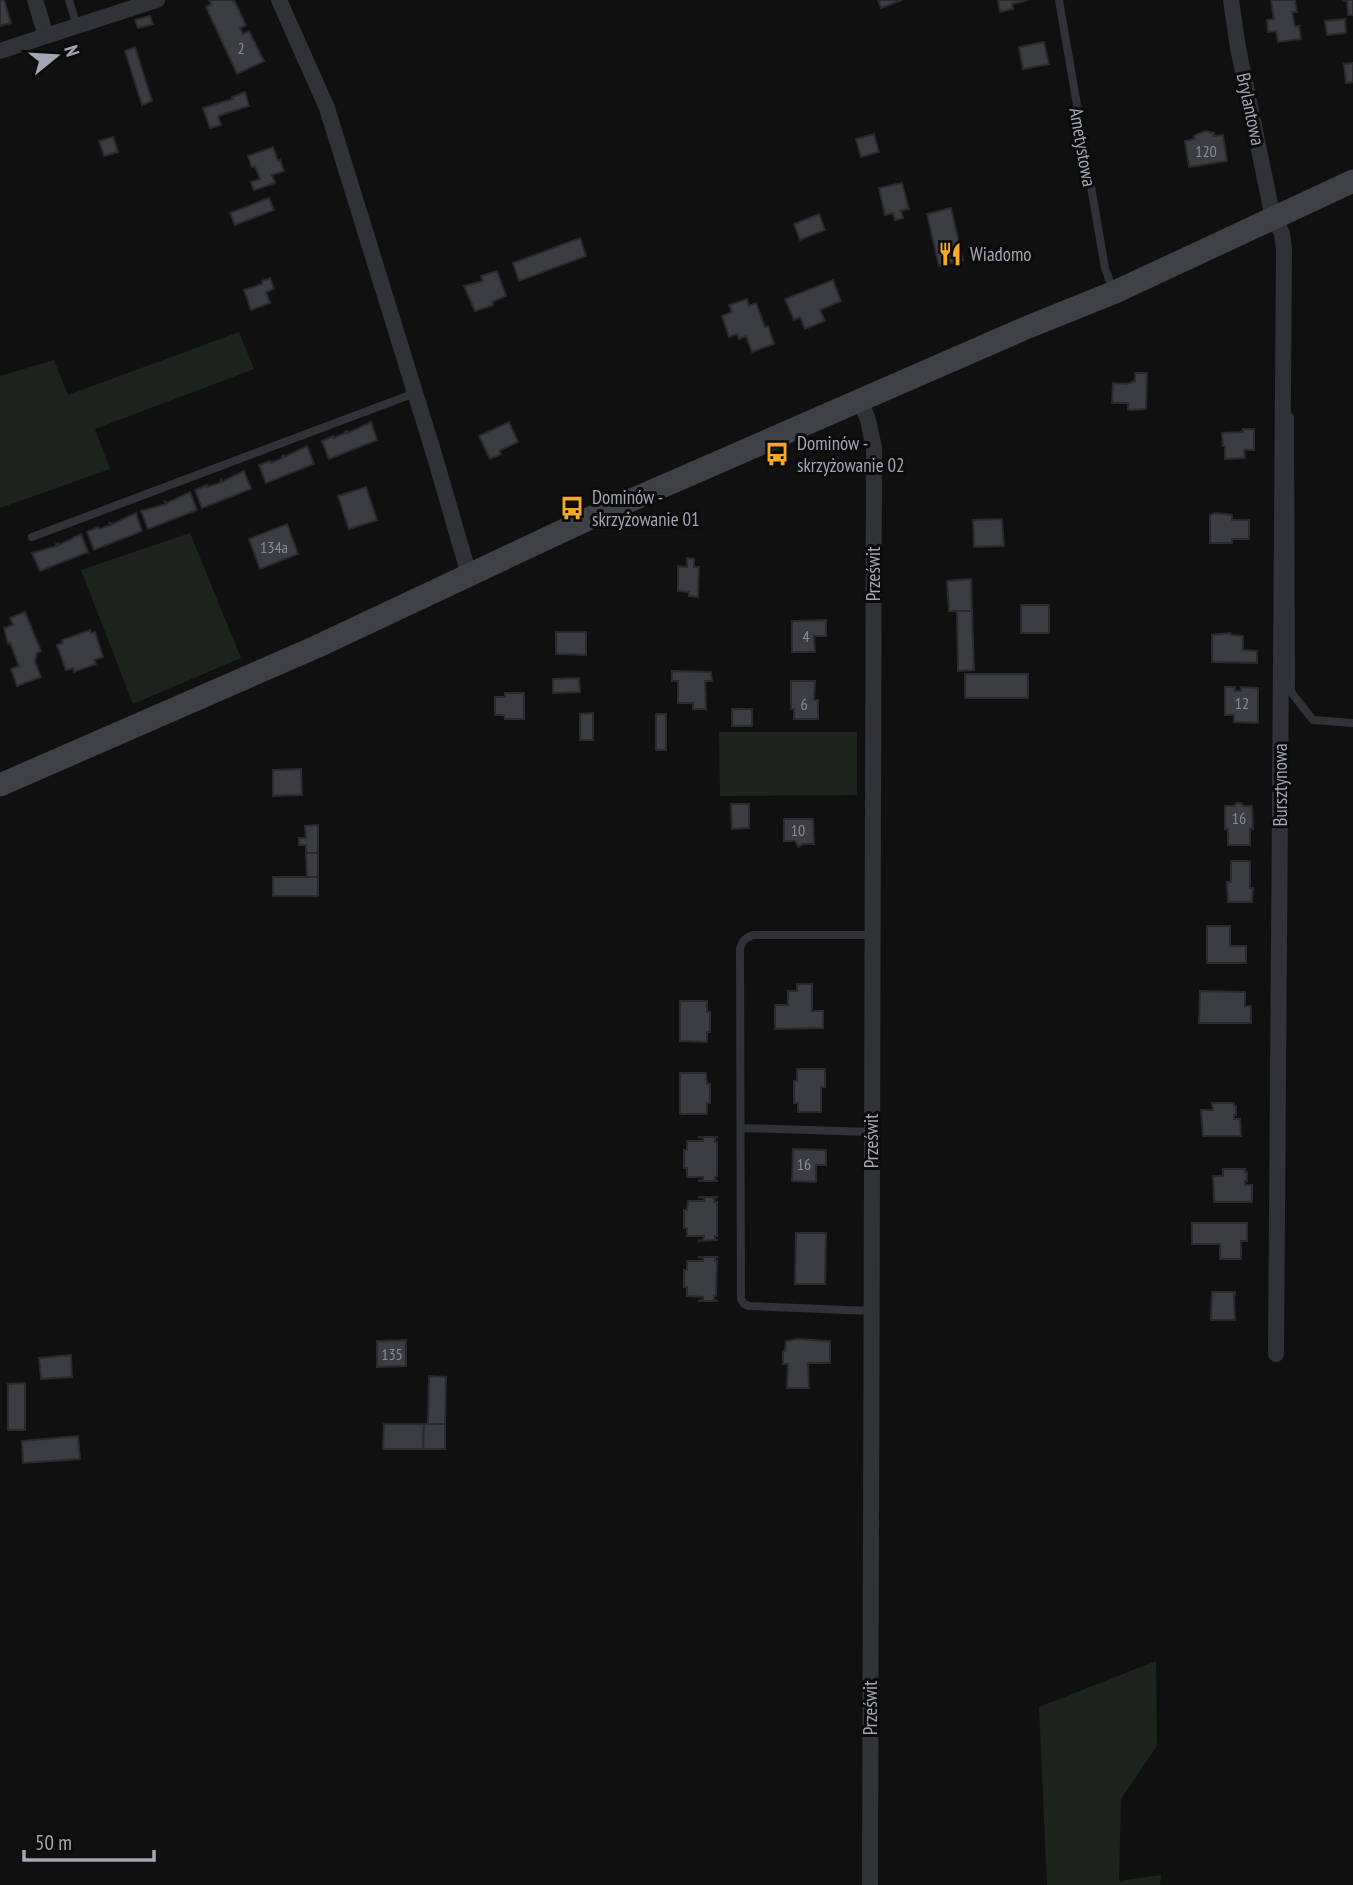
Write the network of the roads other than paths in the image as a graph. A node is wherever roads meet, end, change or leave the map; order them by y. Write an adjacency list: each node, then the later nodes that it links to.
1 (34, 0): 8 (street)
2 (69, 0): 7 (lane)
3 (157, 0): 7 (street)
4 (279, 0): 13 (street)
5 (1059, 0): 12 (lane, Ametystowa)
6 (1231, 0): 11 (street, Brylantowa)
7 (77, 26): 8 (street)
8 (46, 36): 9 (street)
9 (0, 51)
10 (1353, 181): 11 (street)
11 (1281, 214): 12 (street); 17 (lane); 23 (street, Bursztynowa)
12 (1115, 292): 14 (street)
13 (415, 393): 15 (lane); 16 (street)
14 (860, 400): 16 (street); 19 (street, Prześwit)
15 (32, 537)
16 (469, 575): 18 (street)
17 (1353, 723)
18 (0, 785)
19 (871, 935): 20 (lane); 21 (street, Prześwit)
20 (741, 1128): 21 (lane); 22 (lane)
21 (871, 1132): 22 (street, Prześwit)
22 (871, 1311): 24 (street, Prześwit)
23 (1276, 1354)
24 (870, 1885)

